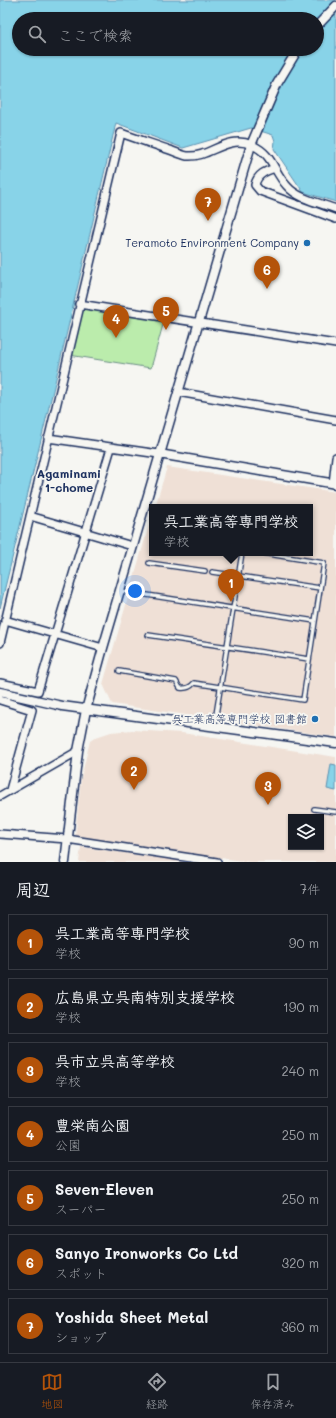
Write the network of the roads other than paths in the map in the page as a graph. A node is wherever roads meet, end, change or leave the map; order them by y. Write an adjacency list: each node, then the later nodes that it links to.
1 (336, 6): 2 (street)
2 (324, 19)
3 (294, 56): 4 (street)
4 (251, 145): 5 (street); 8 (street); 9 (street)
5 (275, 168): 6 (street); 7 (street)
6 (336, 209)
7 (336, 219)
8 (79, 304): 9 (street); 13 (street)
9 (200, 323): 10 (street); 11 (street)
10 (336, 344)
11 (178, 392): 12 (street); 15 (street)
12 (336, 420)
13 (48, 438): 14 (street); 18 (street)
14 (111, 448): 15 (street); 19 (street)
15 (159, 454): 17 (street); 20 (street)
16 (336, 457): 17 (street)
17 (334, 484)
18 (30, 516): 19 (street); 30 (street)
19 (85, 532): 20 (street); 32 (street)
20 (132, 546): 28 (street)
21 (241, 556): 26 (lane)
22 (281, 556): 27 (lane)
23 (149, 563): 24 (lane)
24 (205, 571)
25 (212, 572): 26 (lane)
26 (238, 576): 27 (lane); 29 (lane)
27 (320, 588): 31 (lane)
28 (120, 591): 29 (lane); 36 (street)
29 (233, 609): 31 (lane); 35 (lane)
30 (5, 620): 32 (street); 34 (street)
31 (315, 621): 37 (lane)
32 (54, 633): 36 (street); 39 (street)
33 (148, 635): 35 (lane)
34 (0, 643)
35 (227, 647): 37 (lane); 40 (lane)
36 (103, 648): 43 (street)
37 (309, 659): 40 (lane)
38 (118, 671): 40 (lane)
39 (0, 683)
40 (221, 688): 44 (lane)
41 (0, 692): 43 (street)
42 (0, 700): 47 (street)
43 (86, 710): 44 (street); 46 (street)
44 (214, 728): 45 (street)
45 (336, 743)
46 (78, 751): 47 (street); 52 (street)
47 (10, 790): 48 (street)
48 (0, 796)
49 (314, 809): 50 (lane)
50 (336, 812)
51 (0, 834): 52 (street)
52 (67, 839): 53 (street); 54 (street)
53 (65, 862)
54 (217, 862)

